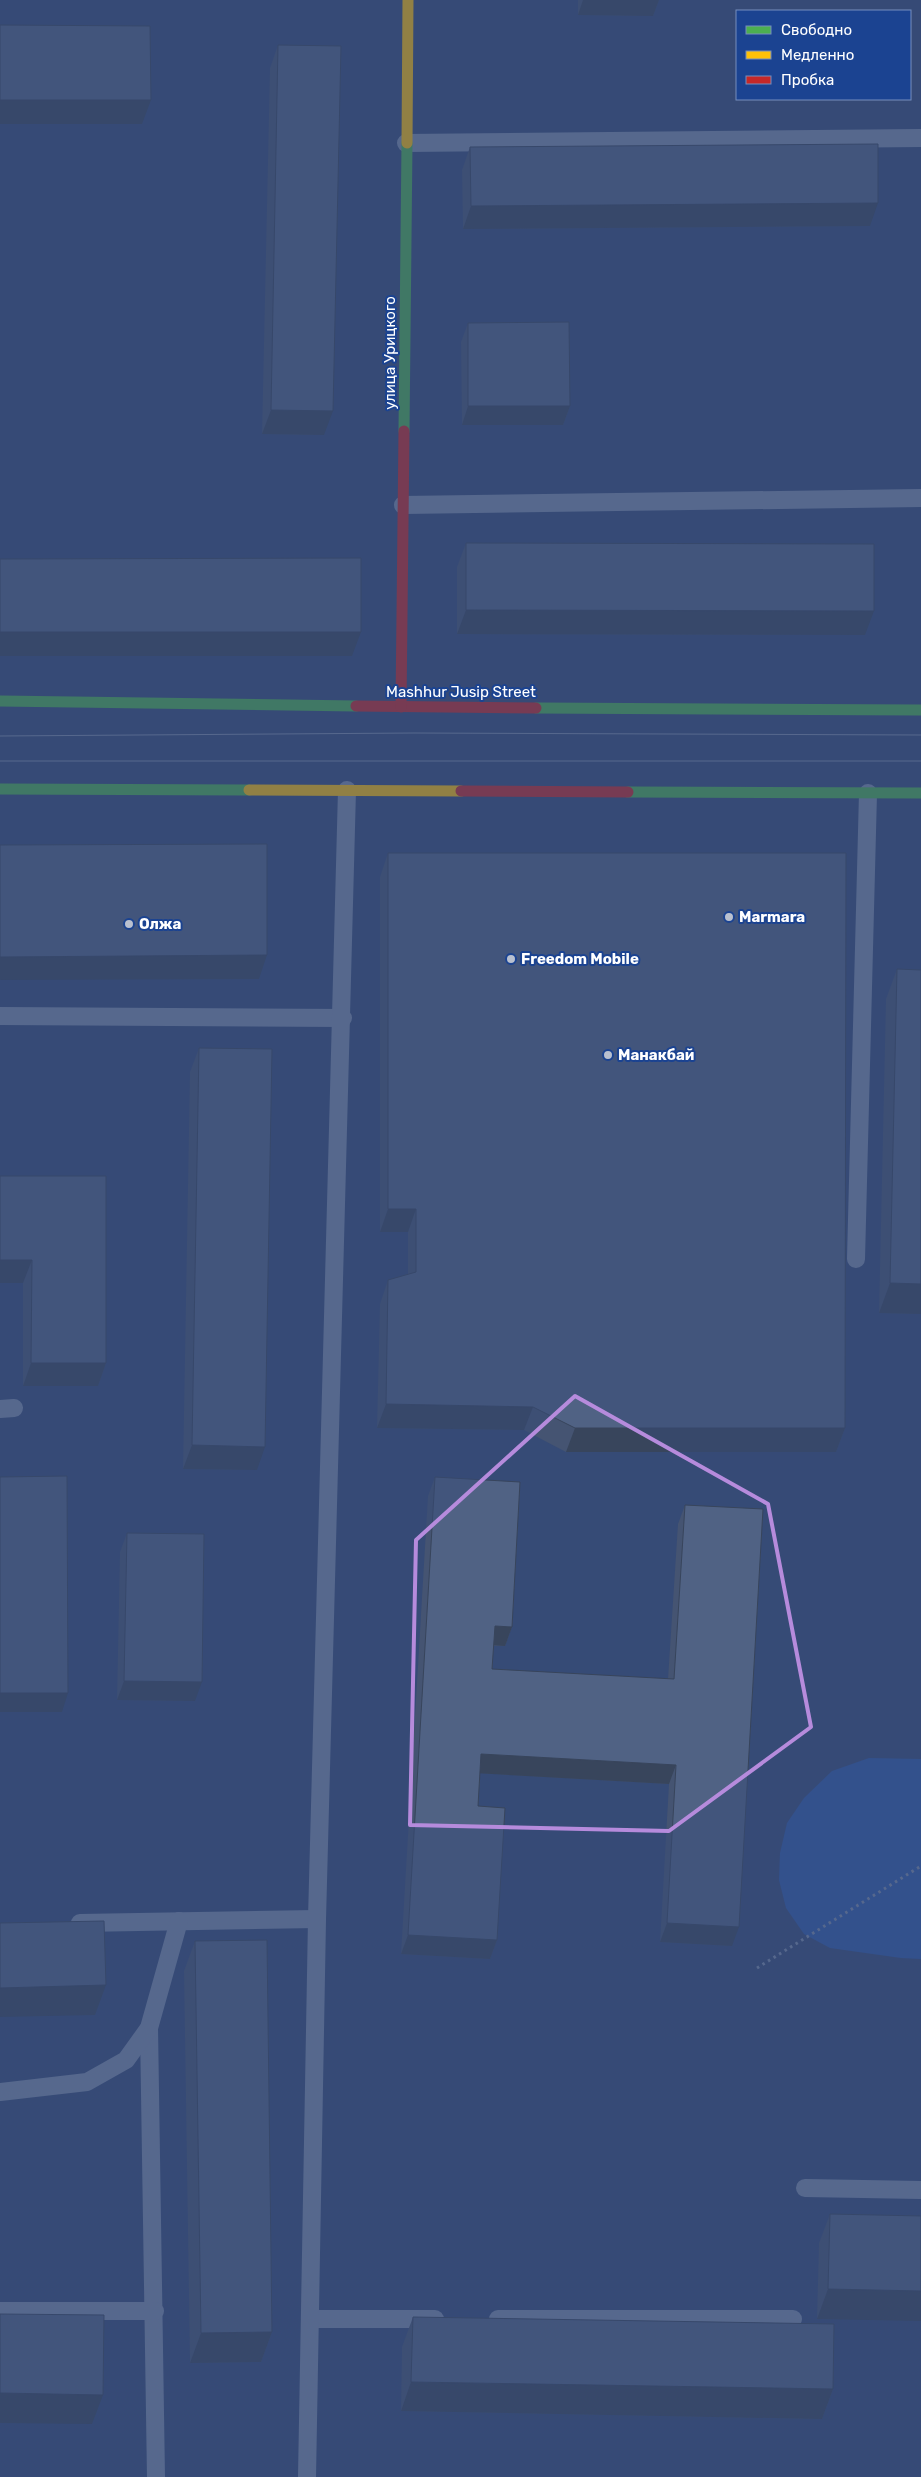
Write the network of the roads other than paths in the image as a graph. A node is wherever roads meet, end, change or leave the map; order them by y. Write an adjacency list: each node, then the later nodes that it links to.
1 (408, 0): 3 (street, улица Урицкого)
2 (921, 138): 3 (lane)
3 (406, 143): 5 (street, улица Урицкого)
4 (921, 498): 5 (lane)
5 (403, 505): 7 (street, улица Урицкого)
6 (0, 701): 7 (street, Mashhur Jusip Street)
7 (401, 707): 8 (street, Mashhur Jusip Street)
8 (921, 710)
9 (0, 789): 10 (street)
10 (347, 790): 11 (street); 14 (lane)
11 (868, 793): 12 (street); 15 (lane)
12 (921, 793)
13 (0, 1016): 14 (lane)
14 (343, 1018): 16 (lane)
15 (856, 1259)
16 (317, 1919): 17 (lane); 25 (lane)
17 (179, 1921): 18 (lane); 19 (lane)
18 (60, 1923)
19 (149, 2028): 20 (lane); 24 (lane)
20 (0, 2092)
21 (805, 2188): 22 (lane)
22 (921, 2190)
23 (0, 2311): 24 (lane)
24 (155, 2311): 29 (lane)
25 (310, 2319): 26 (lane); 30 (lane)
26 (448, 2319)
27 (478, 2319): 28 (lane)
28 (793, 2319)
29 (156, 2477)
30 (307, 2477)

